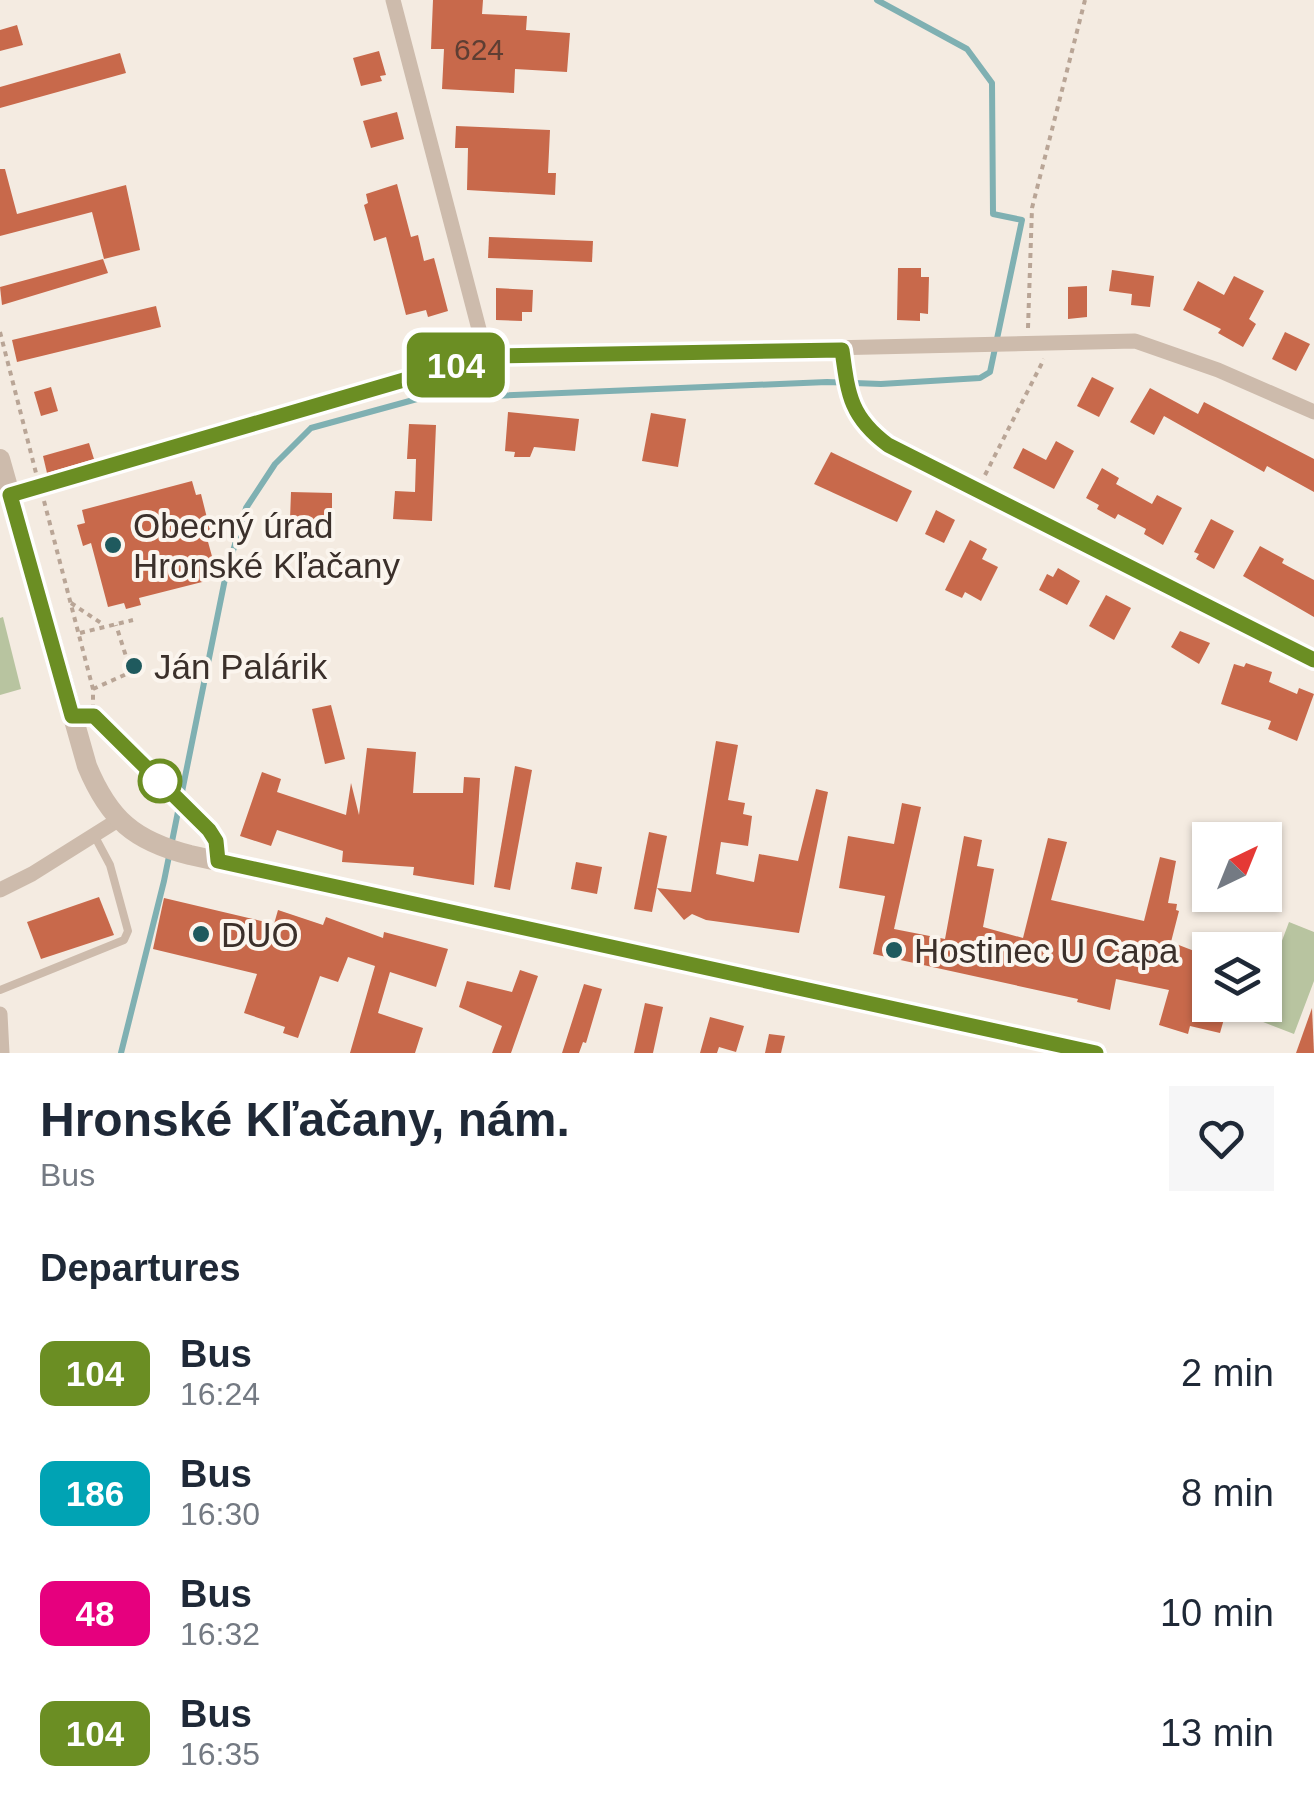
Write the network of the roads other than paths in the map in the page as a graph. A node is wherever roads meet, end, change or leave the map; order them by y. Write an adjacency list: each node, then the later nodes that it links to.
1 (392, 0): 3 (street)
2 (842, 350): 3 (street); 4 (street); 7 (street)
3 (486, 356): 6 (street)
4 (1314, 412)
5 (0, 459): 6 (street)
6 (10, 495): 8 (street)
7 (1314, 660)
8 (83, 716): 9 (street); 11 (lane)
9 (118, 820): 10 (street); 11 (street)
10 (94, 835): 12 (street); 13 (lane)
11 (218, 861): 16 (street)
12 (0, 890)
13 (0, 990)
14 (0, 1014): 15 (street)
15 (2, 1053)
16 (1096, 1053)

